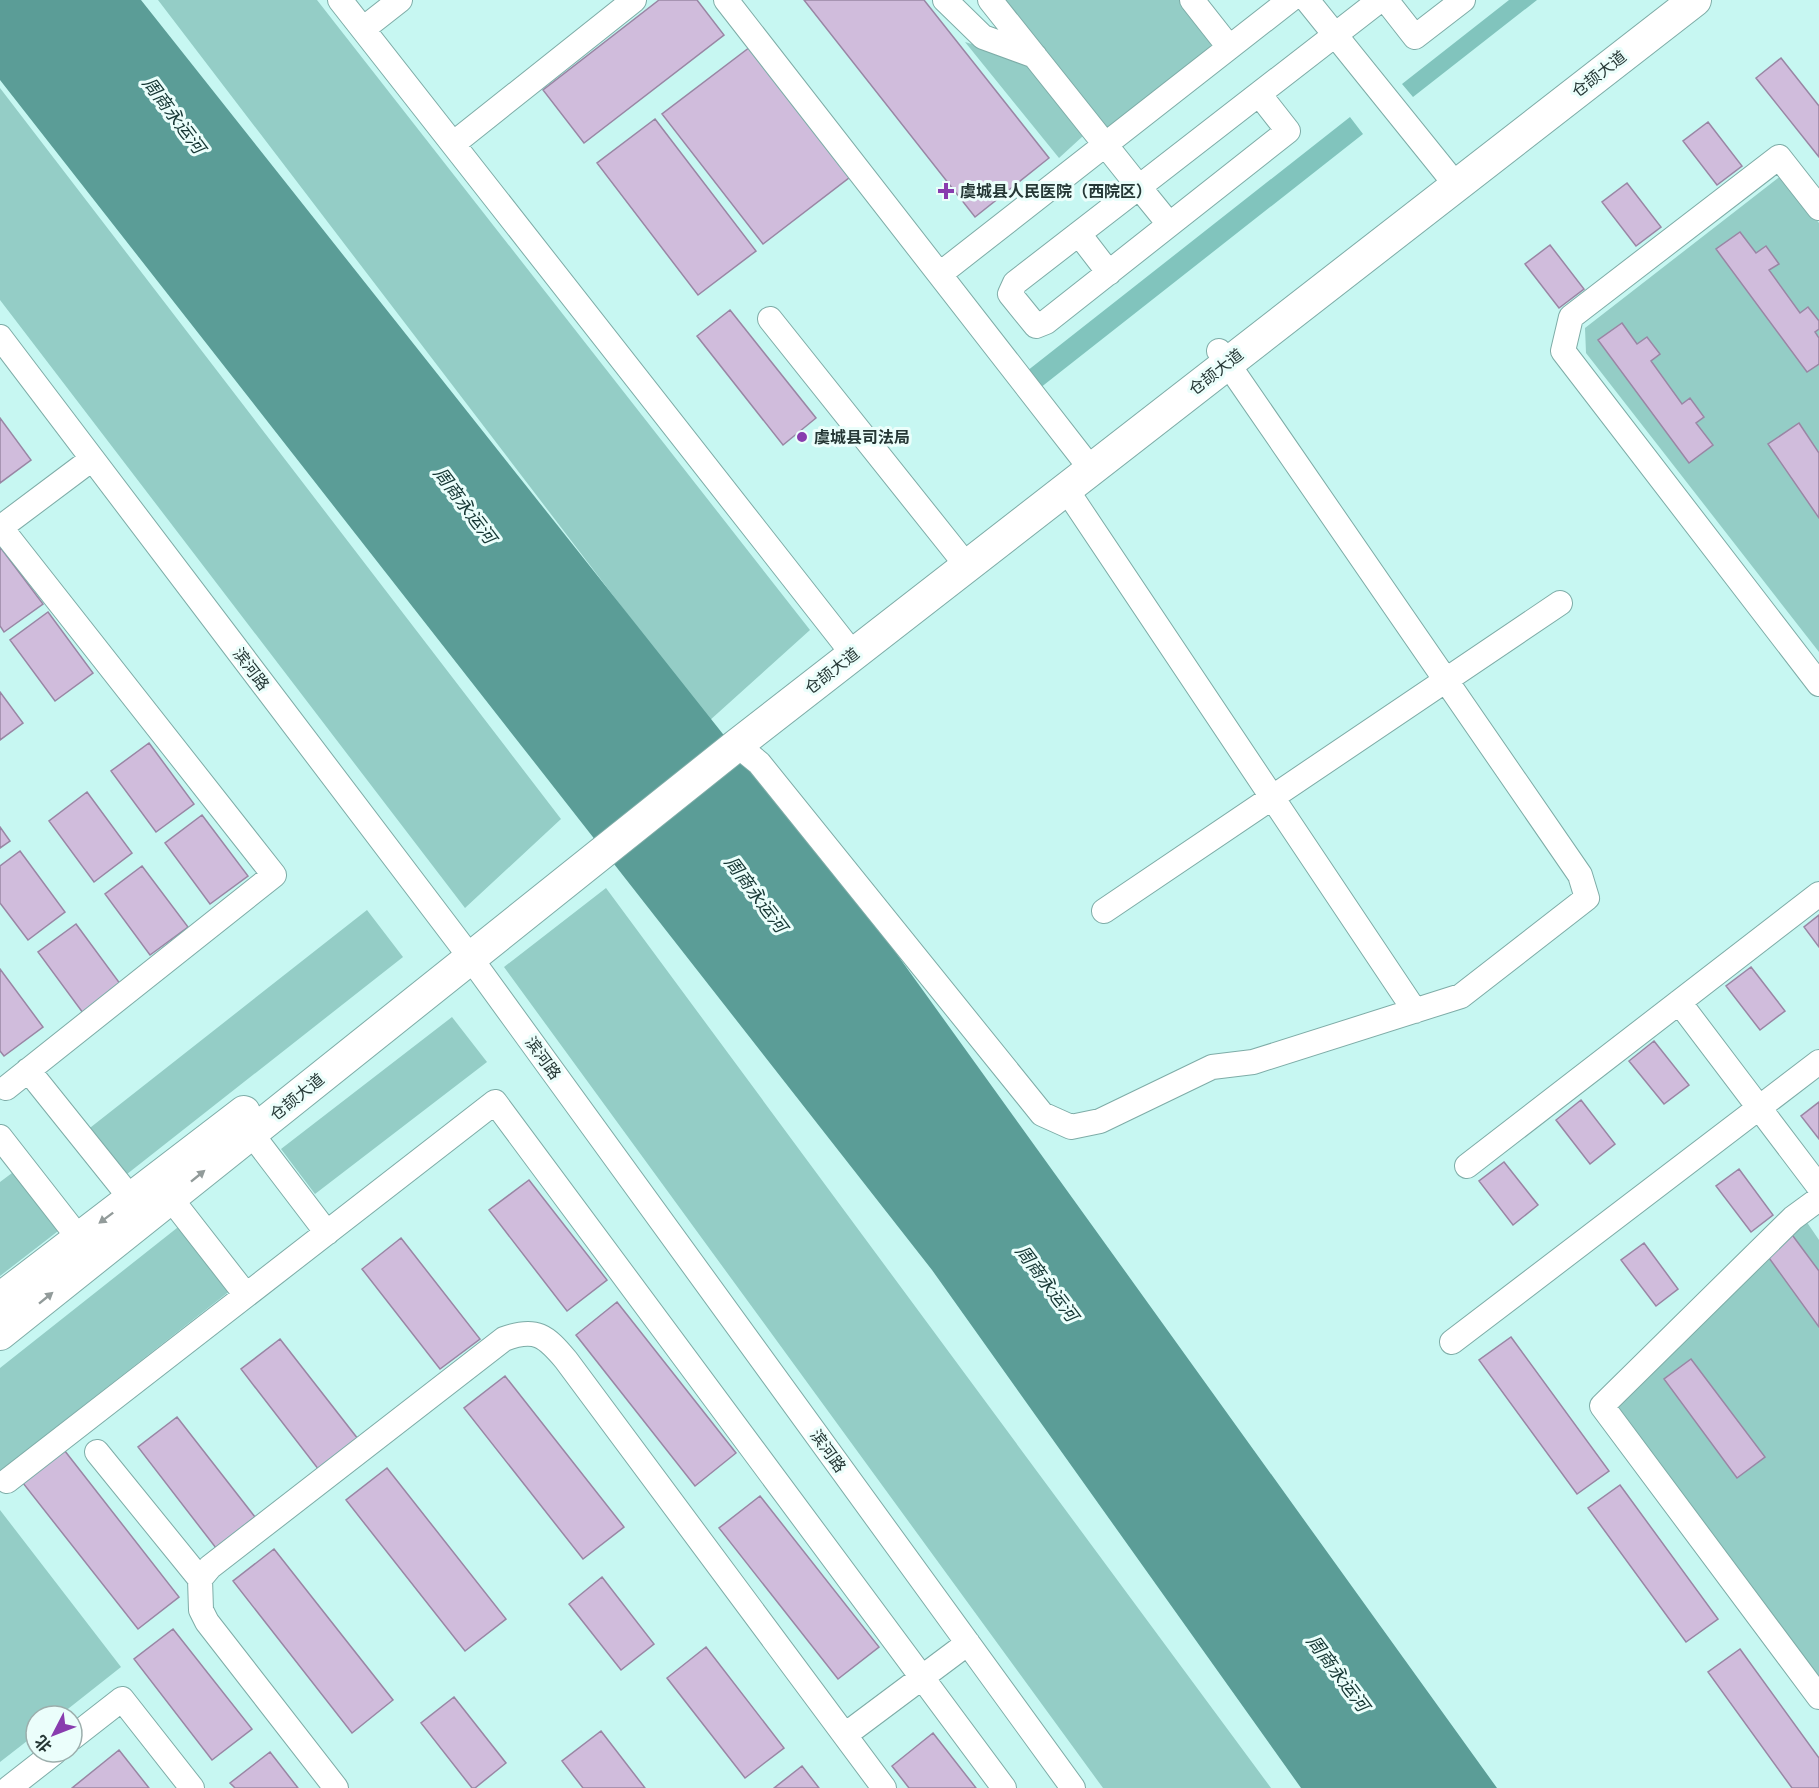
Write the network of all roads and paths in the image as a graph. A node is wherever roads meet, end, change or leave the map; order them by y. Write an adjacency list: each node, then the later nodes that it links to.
1 (340, 0): 15 (street)
2 (400, 0): 15 (street)
3 (634, 0): 20 (street)
4 (726, 0): 28 (street)
5 (945, 0): 18 (street)
6 (990, 0): 18 (street)
7 (1192, 0): 17 (street)
8 (1290, 0): 17 (street)
9 (1307, 0): 16 (street)
10 (1380, 0): 16 (street)
11 (1386, 0): 12 (street)
12 (1463, 0)
13 (1664, 0): 22 (main road, 仓颉大道)
14 (1695, 0): 22 (main road, 仓颉大道)
15 (363, 29): 20 (street)
16 (1335, 35): 19 (street); 22 (street)
17 (1229, 47): 21 (street)
18 (1035, 56): 21 (street)
19 (1259, 94): 23 (street); 25 (street)
20 (453, 144): 38 (street)
21 (1105, 144): 23 (street); 28 (street)
22 (1451, 179): 31 (main road, 仓颉大道)
23 (1139, 187): 25 (street); 26 (street)
24 (1819, 208): 40 (street)
25 (1169, 225): 27 (street)
26 (1079, 234): 27 (street); 27 (street)
27 (1109, 273)
28 (940, 274): 33 (street)
29 (770, 319): 36 (street)
30 (0, 337): 32 (street, 滨河路)
31 (1223, 357): 33 (main road, 仓颉大道); 39 (street)
32 (92, 459): 35 (street); 45 (street, 滨河路)
33 (1087, 463): 34 (main road, 仓颉大道); 36 (main road, 仓颉大道)
34 (1066, 489): 36 (main road, 仓颉大道); 42 (street)
35 (1, 528): 49 (street)
36 (963, 561): 38 (main road, 仓颉大道)
37 (1560, 603): 39 (street)
38 (849, 650): 41 (main road, 仓颉大道)
39 (1446, 680): 42 (street); 47 (street)
40 (1819, 684)
41 (734, 740): 45 (main road, 仓颉大道); 47 (street)
42 (1272, 797): 44 (street); 47 (street)
43 (1819, 894): 46 (street)
44 (1104, 911)
45 (466, 952): 52 (main road, 仓颉大道); 68 (street, 滨河路)
46 (1679, 1002): 51 (street); 54 (street)
47 (1415, 1011)
48 (1819, 1062): 51 (street)
49 (28, 1070): 50 (street); 58 (street)
50 (2, 1087)
51 (1760, 1107): 55 (street); 64 (street)
52 (245, 1125): 56 (main road, 仓颉大道); 59 (street)
53 (0, 1137): 60 (street)
54 (1467, 1166)
55 (1819, 1187)
56 (163, 1189): 58 (main road, 仓颉大道); 61 (street)
57 (1819, 1199): 70 (street)
58 (139, 1208): 60 (main road, 仓颉大道)
59 (327, 1233): 61 (street); 69 (street)
60 (87, 1248): 62 (main road, 仓颉大道); 63 (main road, 仓颉大道, one-way to 60)
61 (246, 1295): 66 (street)
62 (0, 1299)
63 (0, 1334)
64 (1452, 1342)
65 (97, 1452): 67 (street)
66 (7, 1481)
67 (200, 1579): 72 (street); 76 (street)
68 (968, 1643): 69 (street); 79 (street, 滨河路)
69 (922, 1677): 72 (street); 78 (street)
70 (1819, 1697)
71 (84, 1729): 75 (street)
72 (845, 1735): 77 (street)
73 (40, 1764): 74 (street)
74 (9, 1788)
75 (192, 1788)
76 (336, 1788)
77 (884, 1788)
78 (1004, 1788)
79 (1073, 1788)

